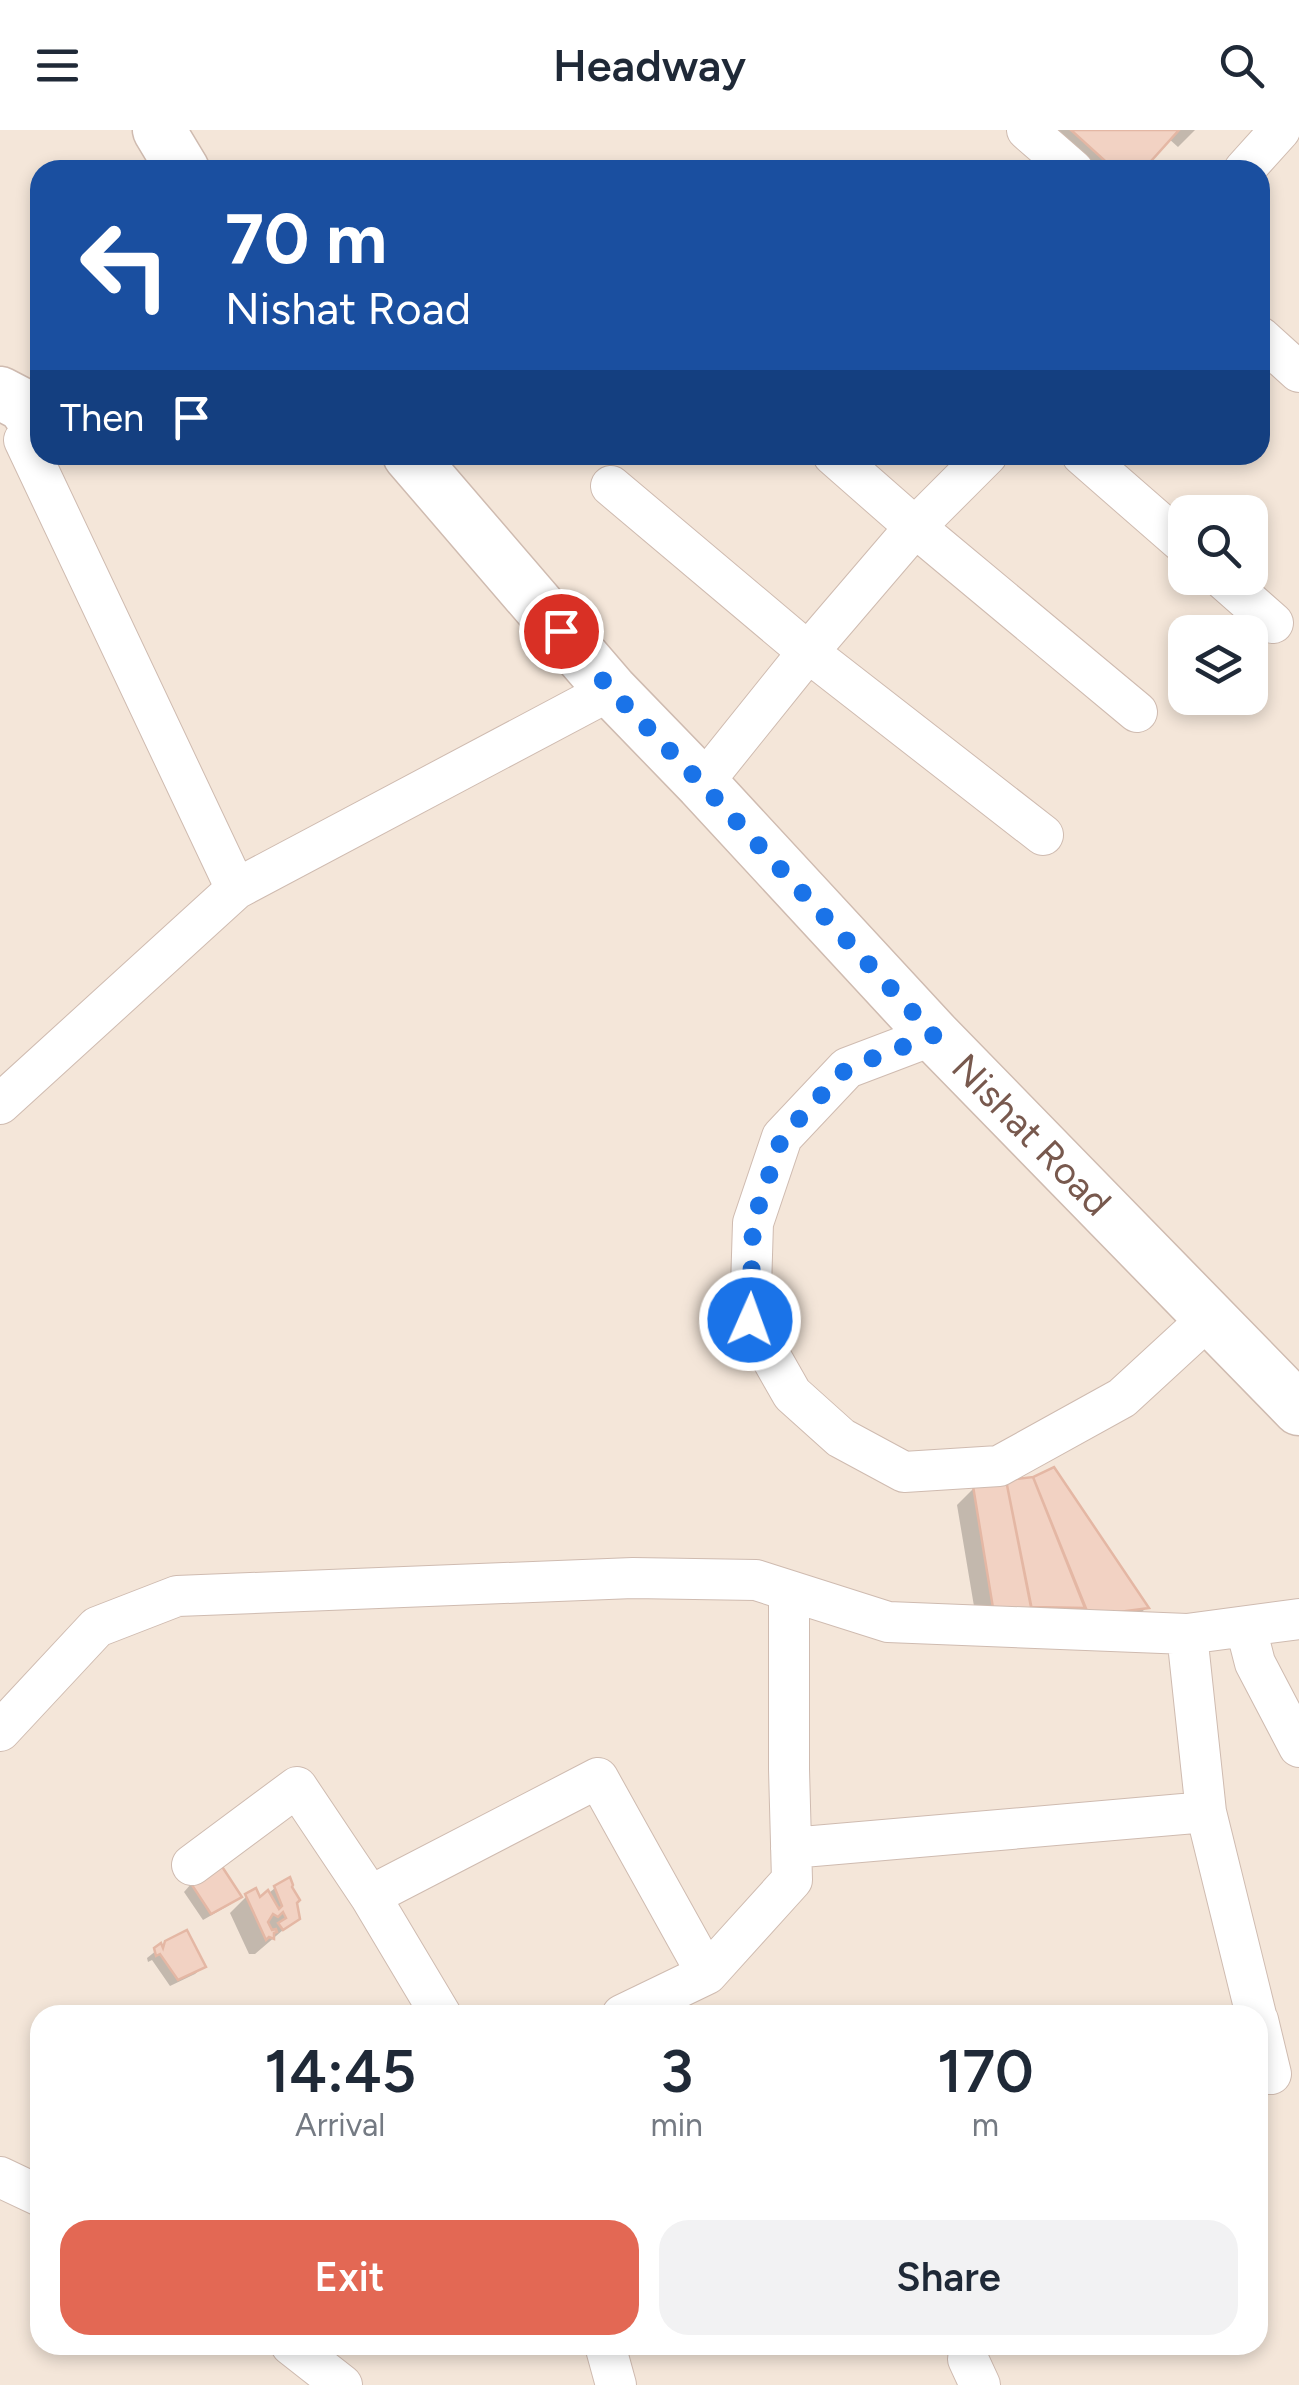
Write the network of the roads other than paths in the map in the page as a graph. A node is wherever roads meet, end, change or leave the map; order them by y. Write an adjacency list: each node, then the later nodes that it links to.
1 (159, 130): 4 (street)
2 (1027, 130): 5 (street)
3 (1280, 130): 6 (street)
4 (177, 160)
5 (1062, 160)
6 (1253, 160)
7 (1270, 346): 8 (street)
8 (1299, 372)
9 (39, 465): 24 (street)
10 (417, 465): 20 (street, Nishat Road)
11 (845, 465): 15 (street)
12 (977, 465): 15 (street)
13 (1093, 465): 16 (street)
14 (611, 486): 19 (street)
15 (915, 526): 19 (street); 21 (street)
16 (1168, 530)
17 (1242, 595): 18 (street)
18 (1274, 622)
19 (808, 652): 22 (street); 23 (street)
20 (611, 690): 22 (street, Nishat Road); 24 (street)
21 (1137, 712)
22 (702, 784): 25 (street, Nishat Road)
23 (1042, 835)
24 (236, 889): 26 (street)
25 (934, 1035): 27 (street, Nishat Road); 27 (street)
26 (0, 1104)
27 (1209, 1318): 28 (street, Nishat Road)
28 (1299, 1409)
29 (789, 1591): 32 (street); 33 (street); 36 (street)
30 (1299, 1620): 31 (street)
31 (1246, 1628): 32 (street); 34 (street)
32 (1187, 1634): 35 (street)
33 (0, 1731)
34 (1299, 1747)
35 (1206, 1812): 36 (street); 42 (street)
36 (791, 1848): 39 (street)
37 (192, 1865): 38 (street)
38 (370, 1896): 39 (street); 40 (street)
39 (708, 1974): 41 (street)
40 (436, 2005)
41 (658, 2005)
42 (1254, 2005)
43 (0, 2177): 44 (street)
44 (30, 2191)
45 (304, 2355): 47 (street)
46 (608, 2355): 48 (street)
47 (342, 2385)
48 (616, 2385)

